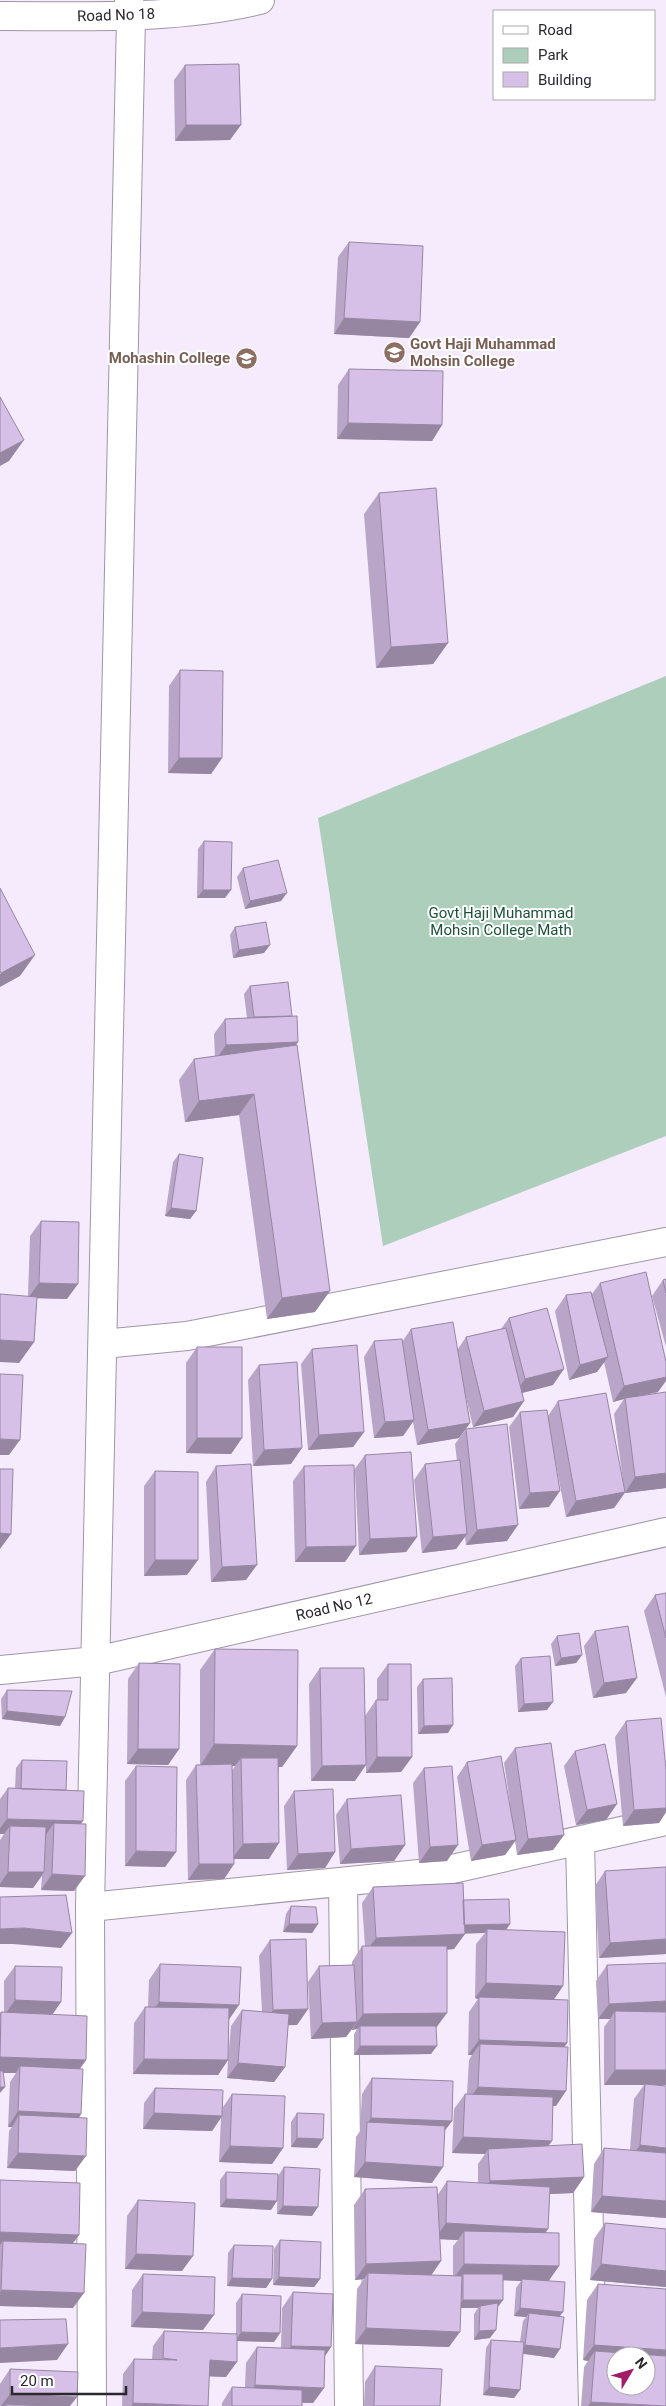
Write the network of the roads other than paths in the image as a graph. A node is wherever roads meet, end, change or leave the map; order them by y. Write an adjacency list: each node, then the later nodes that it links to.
1 (260, 0): 2 (street, Road No 18)
2 (130, 8): 3 (street, Road No 18); 5 (street)
3 (0, 16)
4 (666, 1242): 5 (street)
5 (103, 1344): 7 (street)
6 (666, 1532): 7 (street, Road No 12)
7 (96, 1661): 8 (street, Road No 12); 12 (street)
8 (0, 1670)
9 (666, 1821): 10 (street)
10 (580, 1841): 11 (street); 15 (street)
11 (343, 1882): 12 (street); 14 (street)
12 (90, 1908): 13 (street)
13 (92, 2406)
14 (349, 2406)
15 (593, 2406)

